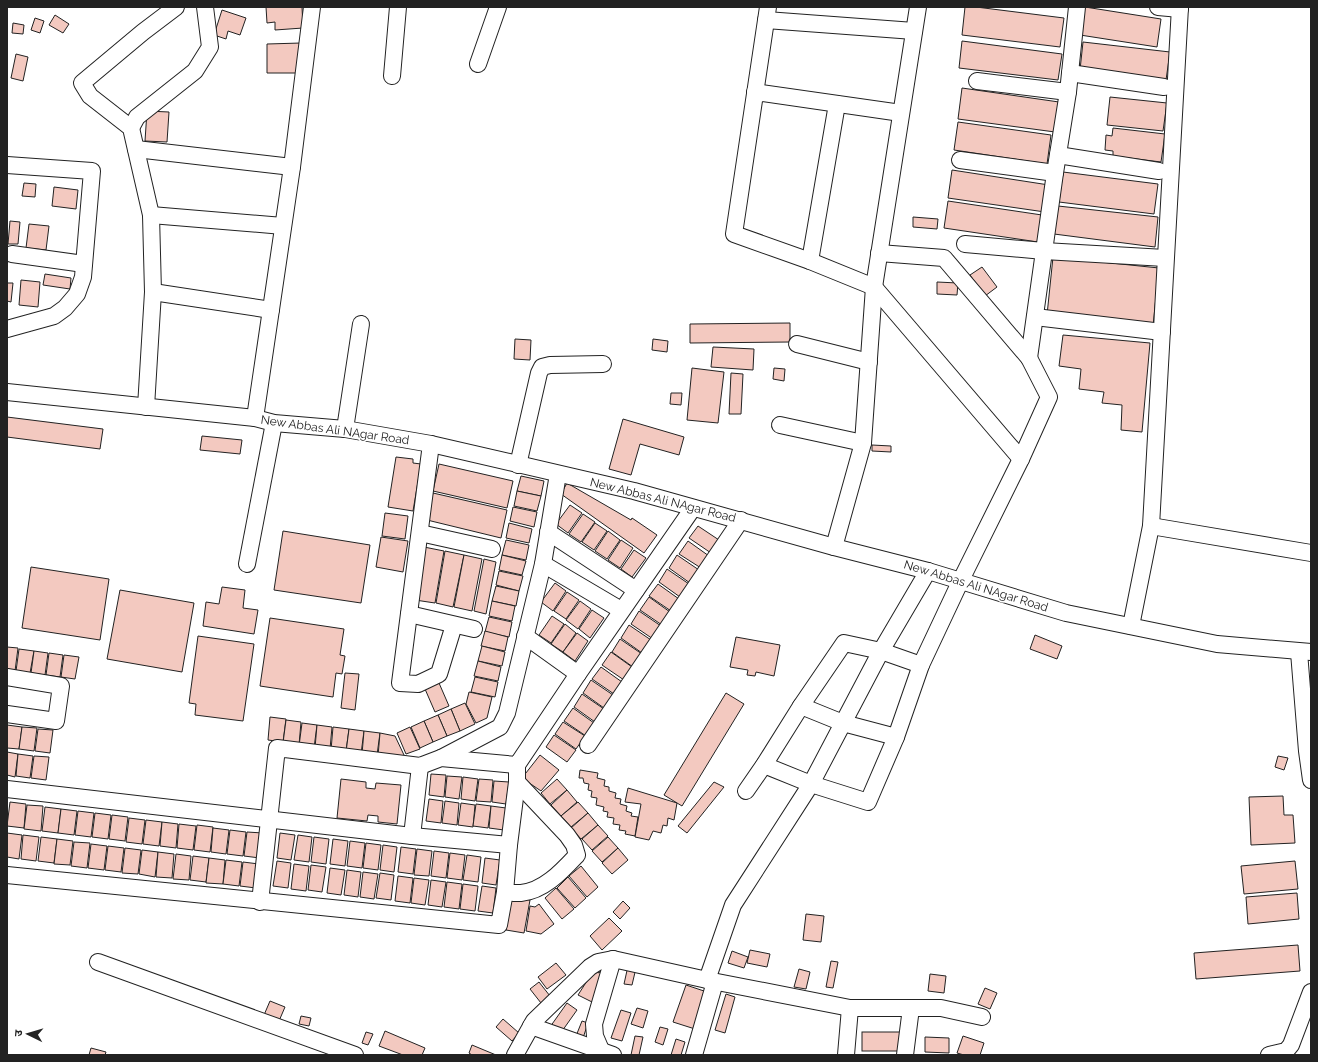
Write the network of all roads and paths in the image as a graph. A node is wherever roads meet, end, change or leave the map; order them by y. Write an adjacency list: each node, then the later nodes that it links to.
1 (176, 7): 21 (street)
2 (205, 7): 21 (street)
3 (312, 7): 26 (street)
4 (398, 7): 14 (street)
5 (498, 7): 12 (street)
6 (918, 7): 11 (street)
7 (1077, 7): 13 (street)
8 (1158, 7): 9 (street)
9 (1180, 8): 35 (street)
10 (767, 13): 11 (street); 17 (street)
11 (914, 31): 20 (street)
12 (478, 64)
13 (1070, 73): 16 (street); 18 (street)
14 (392, 76)
15 (977, 81): 18 (street)
16 (1164, 87)
17 (755, 92): 19 (street); 36 (street)
18 (1068, 92): 23 (street)
19 (837, 104): 20 (street); 36 (street)
20 (901, 113): 33 (street)
21 (131, 128): 22 (street)
22 (136, 149): 26 (street); 29 (street)
23 (1058, 155): 27 (street); 28 (street)
24 (960, 160): 28 (street)
25 (7, 165): 37 (street)
26 (292, 167): 30 (street)
27 (1159, 171)
28 (1055, 173): 32 (street)
29 (151, 215): 30 (street); 39 (street)
30 (283, 226): 40 (street)
31 (966, 244): 32 (street)
32 (1044, 251): 35 (street); 41 (street)
33 (879, 253): 38 (street); 46 (street)
34 (12, 254): 37 (street)
35 (1165, 258): 44 (street)
36 (810, 261): 38 (street)
37 (84, 264): 43 (street)
38 (874, 287): 47 (street); 57 (street)
39 (154, 292): 40 (street); 50 (street)
40 (271, 310): 51 (street)
41 (1035, 317): 44 (street); 46 (street)
42 (361, 324): 54 (street)
43 (7, 328)
44 (1162, 332): 62 (street)
45 (797, 344): 47 (street)
46 (1029, 358): 57 (street)
47 (869, 362): 55 (street)
48 (603, 364): 58 (street)
49 (7, 392): 50 (street, New Abbas Ali NAgar Road)
50 (146, 407): 51 (street, New Abbas Ali NAgar Road)
51 (255, 418): 52 (street, New Abbas Ali NAgar Road)
52 (274, 423): 54 (street, New Abbas Ali NAgar Road); 68 (street)
53 (780, 425): 55 (street)
54 (345, 429): 56 (street, New Abbas Ali NAgar Road)
55 (863, 443): 65 (street)
56 (431, 444): 58 (street, New Abbas Ali NAgar Road); 64 (street)
57 (1021, 459): 71 (street)
58 (518, 465): 59 (street, New Abbas Ali NAgar Road)
59 (558, 474): 60 (street, New Abbas Ali NAgar Road); 63 (street)
60 (692, 508): 61 (street, New Abbas Ali NAgar Road); 72 (street)
61 (741, 520): 65 (street, New Abbas Ali NAgar Road); 88 (street)
62 (1151, 526): 67 (street); 76 (street)
63 (548, 532): 69 (street); 72 (street)
64 (420, 533): 66 (street); 74 (street)
65 (834, 547): 70 (street, New Abbas Ali NAgar Road)
66 (492, 549)
67 (1311, 553)
68 (246, 564)
69 (543, 564): 73 (street); 78 (street)
70 (928, 571): 71 (street, New Abbas Ali NAgar Road); 79 (street)
71 (961, 580): 76 (street, New Abbas Ali NAgar Road); 81 (street)
72 (636, 590): 73 (street)
73 (621, 610): 82 (street)
74 (410, 614): 75 (street); 75 (street)
75 (454, 624): 77 (street)
76 (1131, 626): 80 (street, New Abbas Ali NAgar Road)
77 (474, 629)
78 (525, 636): 82 (street); 90 (street)
79 (881, 651): 81 (street); 84 (street); 86 (street)
80 (1305, 652): 89 (street)
81 (921, 665): 87 (street)
82 (578, 674): 91 (street)
83 (7, 677): 85 (street)
84 (801, 706): 86 (street); 92 (street)
85 (7, 714)
86 (843, 723): 87 (street); 96 (street)
87 (896, 737): 96 (street)
88 (588, 745)
89 (1309, 751): 94 (street)
90 (440, 758): 91 (street); 93 (street)
91 (517, 765): 95 (street)
92 (764, 765): 96 (street); 98 (street)
93 (420, 766): 99 (street); 100 (street)
94 (1311, 780)
95 (517, 782): 101 (street); 103 (street)
96 (811, 784): 107 (street)
97 (7, 789): 99 (street)
98 (746, 791)
99 (269, 820): 100 (street); 104 (street)
100 (412, 836): 101 (street)
101 (509, 846): 103 (street)
102 (7, 875): 104 (street)
103 (505, 892): 104 (street)
104 (260, 902)
105 (613, 959): 107 (street); 112 (street); 113 (street)
106 (98, 962): 114 (street)
107 (711, 981): 109 (street); 116 (street)
108 (1311, 992): 119 (street)
109 (850, 1008): 110 (street); 117 (street)
110 (911, 1008): 111 (street); 118 (street)
111 (982, 1016)
112 (531, 1026): 113 (street); 115 (street)
113 (607, 1053)
114 (355, 1055)
115 (515, 1055)
116 (694, 1055)
117 (846, 1055)
118 (905, 1055)
119 (1269, 1055)

